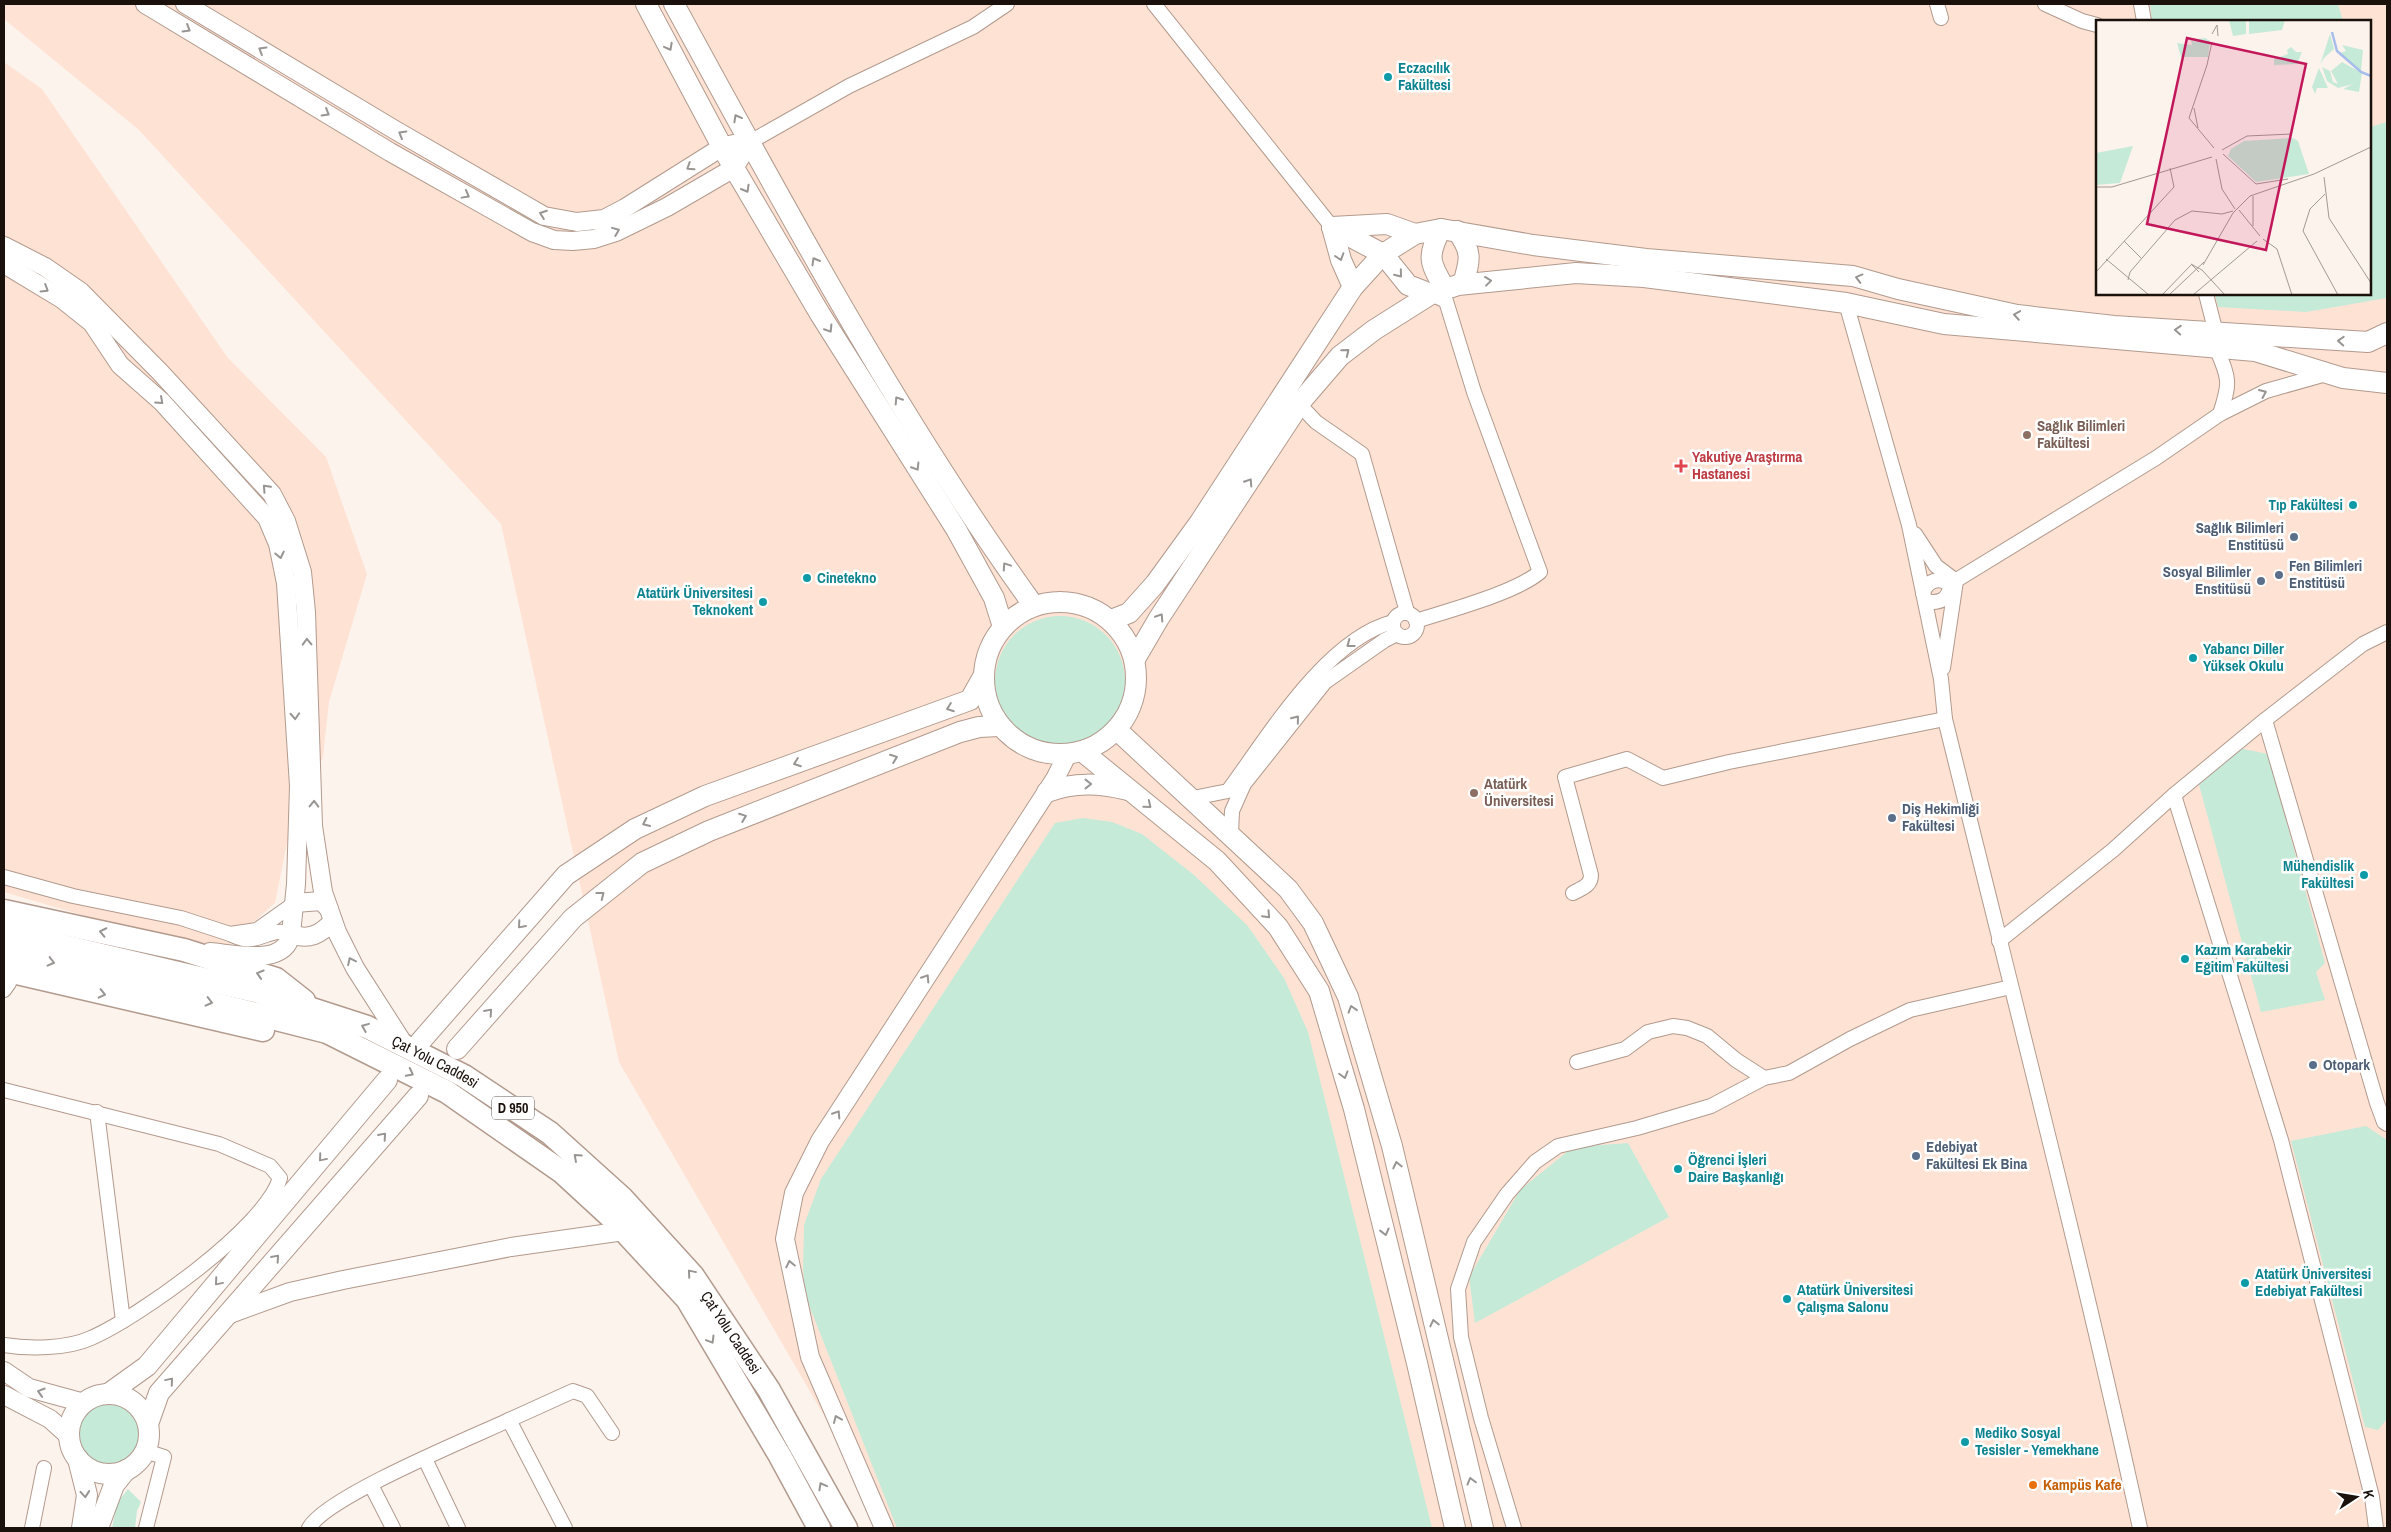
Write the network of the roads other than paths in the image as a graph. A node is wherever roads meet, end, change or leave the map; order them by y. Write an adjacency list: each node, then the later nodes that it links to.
1 (145, 4): 15 (street, one-way to 15)
2 (185, 4): 14 (street, one-way to 2)
3 (646, 4): 14 (main road, one-way to 14)
4 (674, 4): 13 (main road, one-way to 4)
5 (1007, 4): 13 (street)
6 (1154, 4): 16 (street)
7 (1937, 4): 10 (street)
8 (2045, 4): 12 (street)
9 (2141, 4): 11 (street)
10 (1941, 18)
11 (2144, 20)
12 (2096, 25)
13 (750, 142): 14 (street); 15 (street); 39 (main road, one-way to 13)
14 (722, 147): 15 (main road)
15 (734, 168): 42 (main road, one-way to 42)
16 (1332, 227): 18 (main road); 20 (main road); 22 (main road, one-way to 22)
17 (1449, 230): 18 (main road); 23 (main road); 23 (main road); 27 (main road, one-way to 17)
18 (1415, 234): 20 (main road)
19 (4, 246): 28 (street)
20 (1383, 254): 22 (main road); 23 (main road, one-way to 23)
21 (4, 264): 29 (street, one-way to 29)
22 (1353, 287): 41 (main road)
23 (1446, 292): 25 (main road, one-way to 25); 34 (main road, one-way to 23); 40 (street)
24 (2206, 295): 27 (street)
25 (1846, 303): 27 (main road); 36 (street)
26 (2387, 333): 27 (main road, one-way to 27)
27 (2216, 341): 32 (main road); 35 (street)
28 (133, 344): 29 (street); 30 (street)
29 (116, 357): 31 (street)
30 (146, 358): 31 (street); 62 (street, one-way to 30)
31 (127, 372): 60 (street, one-way to 60)
32 (2326, 374): 33 (main road); 35 (street, one-way to 32)
33 (2387, 383)
34 (1300, 404): 40 (street); 45 (main road, one-way to 34)
35 (2220, 414): 37 (street)
36 (1909, 525): 37 (street); 38 (street)
37 (1953, 582): 38 (street); 38 (street); 47 (street)
38 (1924, 597): 47 (street)
39 (1034, 606): 41 (main road); 42 (main road)
40 (1412, 617): 43 (street); 43 (street)
41 (1111, 620): 45 (main road)
42 (1003, 627): 46 (main road)
43 (1395, 628): 56 (street, one-way to 56); 57 (street, one-way to 43)
44 (2387, 632): 49 (street)
45 (1134, 659): 51 (main road)
46 (983, 677): 50 (main road); 73 (main road, one-way to 73)
47 (1941, 679): 48 (street)
48 (1945, 719): 59 (street); 66 (street)
49 (2266, 720): 55 (street); 81 (street)
50 (999, 726): 52 (main road); 74 (main road, one-way to 50)
51 (1117, 730): 52 (main road); 56 (main road)
52 (1075, 753): 53 (main road); 54 (street)
53 (1130, 790): 54 (main road, one-way to 53); 111 (main road, one-way to 111)
54 (1046, 792): 110 (street, one-way to 54)
55 (2174, 795): 66 (street); 115 (street)
56 (1193, 798): 57 (main road)
57 (1230, 834): 112 (main road, one-way to 57)
58 (4, 877): 64 (street)
59 (1573, 893)
60 (295, 902): 62 (street); 64 (street); 65 (street)
61 (4, 911): 68 (highway, one-way to 61)
62 (331, 915): 65 (street); 73 (street, one-way to 62)
63 (4, 932): 71 (highway, Çat Yolu Caddesi / D 950)
64 (230, 934): 65 (street)
65 (291, 934): 68 (street)
66 (1999, 941): 70 (street)
67 (4, 950): 72 (highway, Çat Yolu Caddesi / D 950, one-way to 72)
68 (184, 950): 71 (highway, one-way to 68)
69 (7, 978): 72 (highway, one-way to 72)
70 (2011, 987): 76 (street); 114 (street)
71 (314, 1010): 73 (highway, Çat Yolu Caddesi / D 950, one-way to 71)
72 (345, 1040): 82 (highway, Çat Yolu Caddesi / D 950, one-way to 82)
73 (413, 1044): 109 (highway, Çat Yolu Caddesi / D 950, one-way to 73)
74 (457, 1049)
75 (1577, 1062): 76 (street)
76 (1764, 1078): 113 (street)
77 (387, 1080): 87 (main road, one-way to 87)
78 (4, 1090): 80 (street)
79 (418, 1096): 83 (main road, one-way to 79)
80 (97, 1112): 84 (street); 84 (street)
81 (2387, 1124)
82 (624, 1231): 83 (street); 108 (highway, Çat Yolu Caddesi / D 950, one-way to 108)
83 (225, 1315): 91 (main road, one-way to 83)
84 (123, 1321): 85 (street)
85 (4, 1345)
86 (4, 1371): 89 (street, one-way to 86)
87 (108, 1394): 89 (main road); 91 (main road)
88 (4, 1395): 93 (street)
89 (84, 1402): 93 (main road)
90 (509, 1420): 92 (street); 96 (street); 107 (street)
91 (148, 1424): 94 (main road)
92 (612, 1433)
93 (69, 1436): 95 (main road)
94 (145, 1451): 98 (main road); 103 (street)
95 (78, 1459): 98 (main road); 101 (main road, one-way to 101)
96 (425, 1459): 99 (street); 106 (street)
97 (44, 1468): 100 (street)
98 (126, 1470): 102 (main road)
99 (371, 1485): 104 (street); 105 (street)
100 (32, 1528)
101 (82, 1528)
102 (98, 1528)
103 (146, 1528)
104 (309, 1528)
105 (393, 1528)
106 (458, 1528)
107 (565, 1528)
108 (819, 1528)
109 (846, 1528)
110 (884, 1528)
111 (1456, 1528)
112 (1483, 1528)
113 (1514, 1528)
114 (2140, 1528)
115 (2376, 1528)

